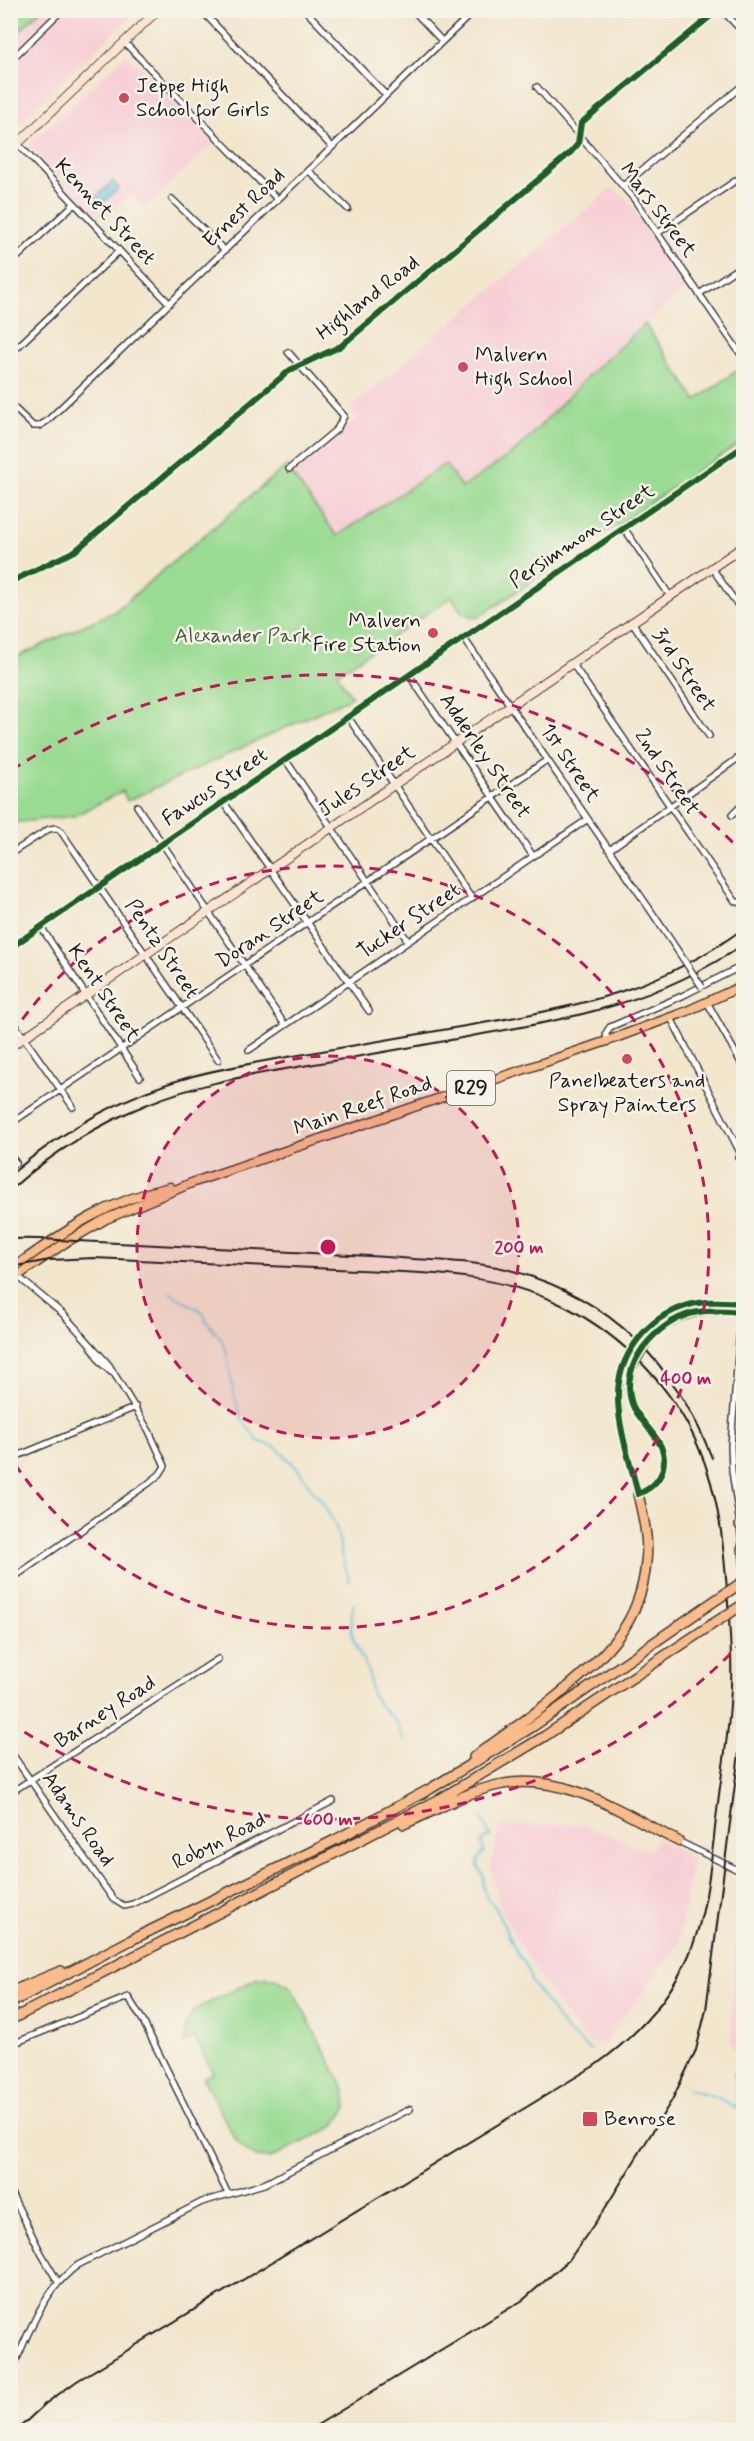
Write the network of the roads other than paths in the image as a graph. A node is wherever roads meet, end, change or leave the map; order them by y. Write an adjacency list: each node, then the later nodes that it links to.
1 (62, 10): 11 (street)
2 (201, 10): 17 (street)
3 (305, 10): 14 (street)
4 (413, 10): 9 (street)
5 (475, 10): 9 (street, Ernest Road)
6 (720, 10): 8 (street); 15 (street, Highland Road)
7 (158, 11): 10 (main road)
8 (744, 33)
9 (442, 41): 14 (street, Ernest Road)
10 (125, 43): 16 (main road); 23 (street)
11 (10, 61)
12 (744, 84): 21 (street)
13 (537, 87): 15 (street, Mars Street)
14 (386, 95): 17 (street, Ernest Road)
15 (579, 137): 21 (street, Mars Street); 36 (street, Highland Road)
16 (18, 144): 18 (main road); 24 (street, Kennet Street)
17 (332, 147): 19 (street, Ernest Road)
18 (10, 151)
19 (308, 170): 23 (street, Ernest Road); 25 (street)
20 (744, 175): 26 (street)
21 (623, 186): 26 (street, Mars Street)
22 (172, 199): 27 (street)
23 (277, 199): 27 (street, Ernest Road)
24 (74, 204): 28 (street, Kennet Street); 29 (street)
25 (348, 209)
26 (658, 233): 31 (street, Mars Street)
27 (224, 250): 32 (street, Ernest Road)
28 (118, 252): 32 (street, Kennet Street); 34 (street)
29 (10, 264)
30 (744, 264): 31 (street)
31 (699, 294): 35 (street, Mars Street)
32 (168, 302): 37 (street, Ernest Road)
33 (288, 352): 36 (street)
34 (10, 354)
35 (743, 357)
36 (298, 365): 39 (street); 43 (street, Highland Road)
37 (10, 404)
38 (744, 446): 40 (street, Persimmon Street)
39 (289, 469)
40 (624, 528): 44 (street); 47 (street, Persimmon Street)
41 (744, 546): 42 (main road, Jules Street)
42 (712, 568): 44 (main road, Jules Street); 45 (street)
43 (10, 582)
44 (670, 596): 46 (main road, Jules Street)
45 (744, 614)
46 (632, 622): 49 (main road, Jules Street); 53 (street, 3rd Street)
47 (463, 637): 48 (street, Persimmon Street); 51 (street, 1st Street)
48 (440, 654): 50 (street, Fawcus Street)
49 (572, 663): 51 (main road, Jules Street); 63 (street, 2nd Street)
50 (410, 675): 52 (street, Fawcus Street); 54 (street, Adderley Street)
51 (510, 705): 54 (main road, Jules Street); 57 (street, 1st Street)
52 (348, 717): 56 (street, Fawcus Street); 58 (street)
53 (710, 736)
54 (455, 742): 58 (main road, Jules Street); 59 (street, Adderley Street)
55 (744, 754): 63 (street)
56 (285, 759): 60 (street, Fawcus Street); 66 (street)
57 (547, 760): 59 (street, Doran Street); 65 (street, 1st Street)
58 (393, 785): 66 (main road, Jules Street); 67 (street)
59 (493, 797): 67 (street, Doran Street); 71 (street, Adderley Street)
60 (223, 801): 68 (street, Fawcus Street); 72 (street)
61 (744, 803): 64 (street)
62 (137, 806): 68 (street)
63 (670, 806): 69 (street); 76 (street, 2nd Street)
64 (732, 815)
65 (588, 819): 69 (street, 1st Street); 71 (street, Tucker Street)
66 (331, 827): 72 (main road, Jules Street); 73 (street)
67 (431, 840): 73 (street, Doran Street); 75 (street)
68 (162, 843): 74 (street, Fawcus Street); 77 (street)
69 (609, 850): 87 (street, 1st Street, bridge)
70 (10, 854): 74 (street, Pentz Street)
71 (533, 856): 75 (street, Tucker Street)
72 (270, 868): 77 (main road, Jules Street); 78 (street)
73 (370, 882): 78 (street, Doran Street); 80 (street)
74 (100, 886): 79 (street, Fawcus Street); 82 (street, Pentz Street)
75 (472, 899): 80 (street, Tucker Street)
76 (744, 904)
77 (208, 912): 82 (main road, Jules Street); 84 (street)
78 (306, 924): 84 (street, Doran Street); 85 (street)
79 (41, 927): 81 (street, Fawcus Street); 88 (street, Kent Street)
80 (408, 941): 85 (street, Tucker Street)
81 (10, 948)
82 (146, 954): 88 (main road, Jules Street); 90 (street, Pentz Street)
83 (744, 965): 87 (street)
84 (244, 966): 90 (street, Doran Street); 94 (street)
85 (348, 982): 91 (street); 94 (street, Tucker Street)
86 (744, 985): 89 (main road, Main Reef Road / R29)
87 (702, 987): 96 (street)
88 (85, 996): 95 (main road, Jules Street); 98 (street, Kent Street)
89 (707, 1002): 93 (main road, Main Reef Road / R29); 101 (street)
90 (183, 1008): 98 (street, Doran Street); 100 (street, Pentz Street)
91 (369, 1011)
92 (10, 1018): 95 (street)
93 (671, 1018): 96 (main road, Main Reef Road / R29); 106 (street)
94 (285, 1025): 99 (street, Tucker Street)
95 (24, 1037): 97 (main road, Jules Street); 103 (street)
96 (607, 1041): 111 (main road, Main Reef Road / R29)
97 (10, 1047)
98 (121, 1048): 102 (street, Kent Street); 103 (street, Doran Street)
99 (249, 1050)
100 (218, 1060)
101 (744, 1068)
102 (140, 1077)
103 (62, 1090): 104 (street); 105 (street, Doran Street)
104 (73, 1107)
105 (10, 1124)
106 (734, 1145): 108 (street); 110 (street)
107 (10, 1155): 109 (street)
108 (744, 1160)
109 (16, 1163)
110 (744, 1170)
111 (194, 1182): 112 (main road, Main Reef Road / R29); 113 (main road, Main Reef Road / R29)
112 (42, 1247): 113 (main road); 114 (main road, Main Reef Road / R29)
113 (49, 1255): 114 (main road, Main Reef Road / R29)
114 (12, 1274): 118 (street)
115 (744, 1276): 116 (street)
116 (742, 1303): 117 (street); 121 (street, bridge)
117 (742, 1312): 121 (street, bridge); 122 (street)
118 (136, 1407): 120 (street); 126 (street)
119 (744, 1442): 122 (street)
120 (10, 1459)
121 (638, 1494): 134 (highway)
122 (738, 1506): 123 (street)
123 (742, 1526): 124 (street)
124 (743, 1548): 125 (street)
125 (744, 1572)
126 (10, 1580)
127 (744, 1581): 134 (highway, bridge)
128 (744, 1604): 136 (highway, bridge)
129 (218, 1659): 131 (street, Barney Road)
130 (10, 1751): 131 (street, Adams Road)
131 (31, 1780): 132 (street, Barney Road); 138 (street, Adams Road)
132 (10, 1793)
133 (333, 1801): 138 (street, Robyn Road)
134 (335, 1839): 139 (highway)
135 (678, 1841): 136 (highway); 137 (street)
136 (346, 1849): 142 (highway)
137 (742, 1872)
138 (119, 1905)
139 (131, 1940): 140 (highway); 141 (highway)
140 (10, 1992)
141 (10, 2003)
142 (10, 2020)
143 (10, 2045): 146 (street)
144 (410, 2109): 146 (street)
145 (10, 2191): 147 (street)
146 (228, 2194): 147 (street)
147 (58, 2282): 148 (street)
148 (10, 2374)

